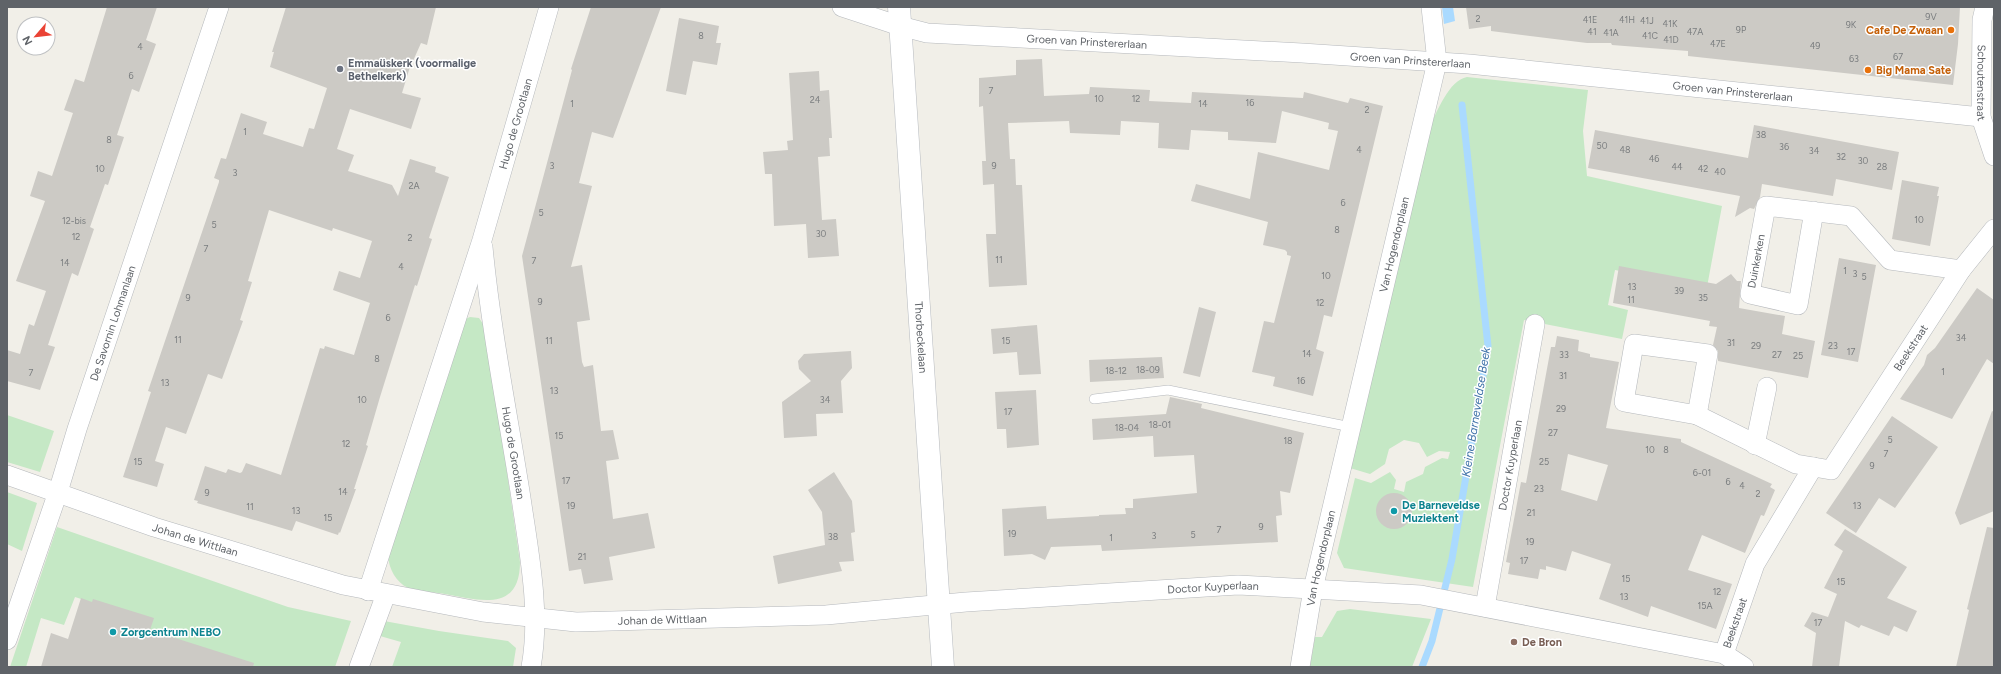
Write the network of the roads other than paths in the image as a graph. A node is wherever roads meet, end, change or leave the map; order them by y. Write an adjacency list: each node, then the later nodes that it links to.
1 (219, 7): 22 (street, De Savornin Lohmanlaan)
2 (549, 7): 12 (street, Hugo de Grootlaan)
3 (842, 7): 6 (street, Groen van Prinstererlaan)
4 (1431, 7): 7 (street, Van Hogendorplaan)
5 (1985, 7): 8 (street, Schoutenstraat)
6 (899, 17): 7 (street, Groen van Prinstererlaan); 26 (main road, Thorbeckelaan)
7 (1437, 62): 8 (street, Groen van Prinstererlaan); 18 (street, Van Hogendorplaan)
8 (1981, 117): 9 (street, Schoutenstraat)
9 (1994, 156)
10 (1814, 212): 10 (street, Duinkerken); 13 (street, Duinkerken)
11 (1994, 229): 13 (street, Beekstraat)
12 (482, 240): 24 (street, Hugo de Grootlaan); 28 (street, Hugo de Grootlaan)
13 (1960, 270): 20 (street, Beekstraat)
14 (1535, 324): 27 (street, Doctor Kuyperlaan)
15 (1767, 387): 19 (street)
16 (1094, 399): 18 (lane)
17 (1697, 415): 17 (street); 19 (street)
18 (1351, 427): 23 (street, Van Hogendorplaan)
19 (1755, 445): 20 (street)
20 (1822, 468): 30 (street, Beekstraat)
21 (7, 475): 22 (street, Johan de Wittlaan)
22 (58, 492): 24 (street, Johan de Wittlaan); 29 (street, De Savornin Lohmanlaan)
23 (1313, 589): 26 (street, Doctor Kuyperlaan); 27 (street, Doctor Kuyperlaan); 34 (street, Van Hogendorplaan)
24 (368, 591): 25 (street, Johan de Wittlaan)
25 (386, 594): 28 (street, Johan de Wittlaan); 31 (street)
26 (940, 604): 28 (street, Johan de Wittlaan); 33 (main road, Thorbeckelaan)
27 (1481, 606): 30 (street, Doctor Kuyperlaan)
28 (534, 617): 32 (street, Hugo de Grootlaan)
29 (7, 640)
30 (1724, 654): 35 (street, Beekstraat)
31 (359, 667)
32 (531, 667)
33 (943, 667)
34 (1300, 667)
35 (1744, 667)

